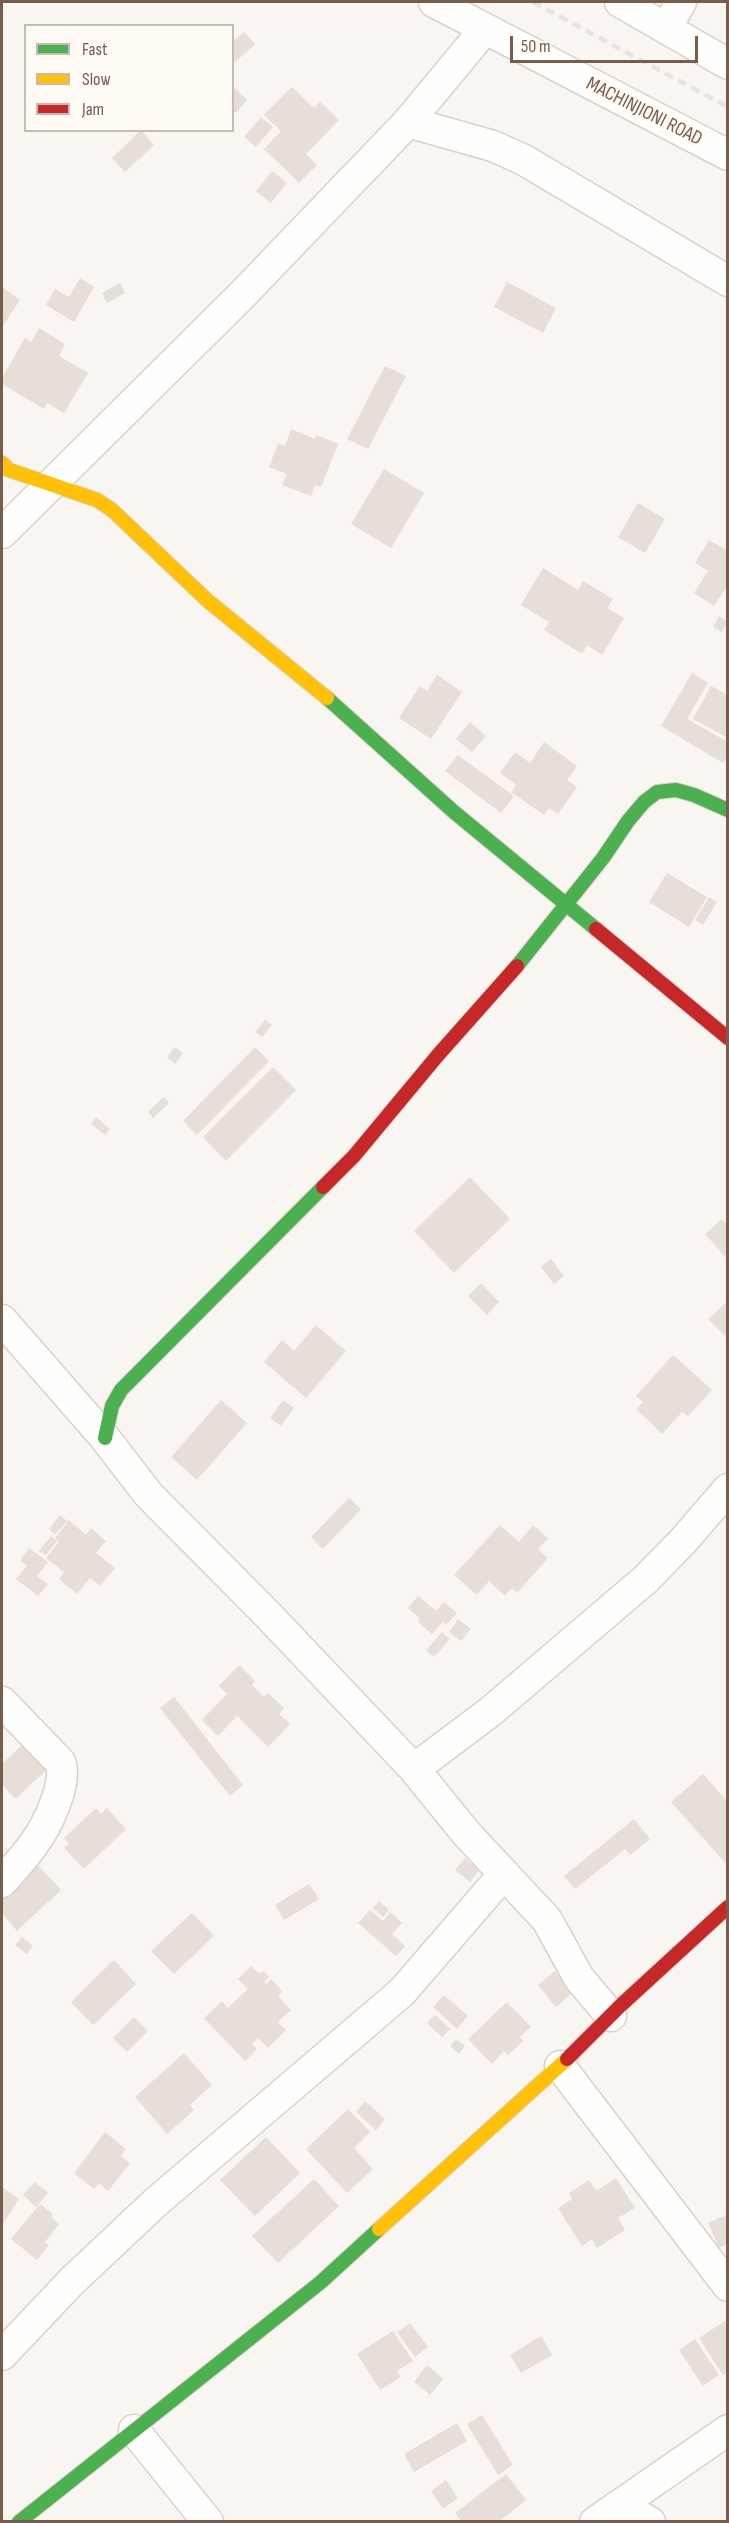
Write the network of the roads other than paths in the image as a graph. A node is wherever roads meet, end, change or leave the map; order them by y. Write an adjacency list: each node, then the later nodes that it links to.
1 (434, 2): 4 (street, MACHINJIONI ROAD)
2 (620, 2): 3 (street)
3 (674, 14): 5 (street)
4 (485, 29): 6 (street); 7 (street, MACHINJIONI ROAD)
5 (728, 64)
6 (408, 122): 8 (street); 10 (street)
7 (728, 154)
8 (728, 281)
9 (5, 466): 10 (street); 11 (street)
10 (51, 483): 11 (street); 13 (street)
11 (9, 525)
12 (728, 810): 13 (street)
13 (566, 902): 14 (street); 16 (street)
14 (728, 1038)
15 (2, 1320): 17 (street)
16 (121, 1390): 17 (street); 18 (street)
17 (75, 1405): 18 (street)
18 (105, 1438): 21 (street)
19 (728, 1489): 21 (street)
20 (2, 1702): 23 (street)
21 (414, 1768): 22 (street)
22 (503, 1875): 25 (street); 28 (street)
23 (2, 1882)
24 (728, 1907): 25 (street)
25 (611, 2016): 26 (street)
26 (560, 2067): 27 (street); 29 (street)
27 (728, 2286)
28 (2, 2355)
29 (134, 2430): 35 (street); 36 (street)
30 (728, 2430): 31 (street)
31 (645, 2486): 33 (street); 37 (street)
32 (2, 2514): 34 (street)
33 (605, 2514): 37 (street)
34 (9, 2522)
35 (19, 2522)
36 (208, 2522)
37 (651, 2522)

